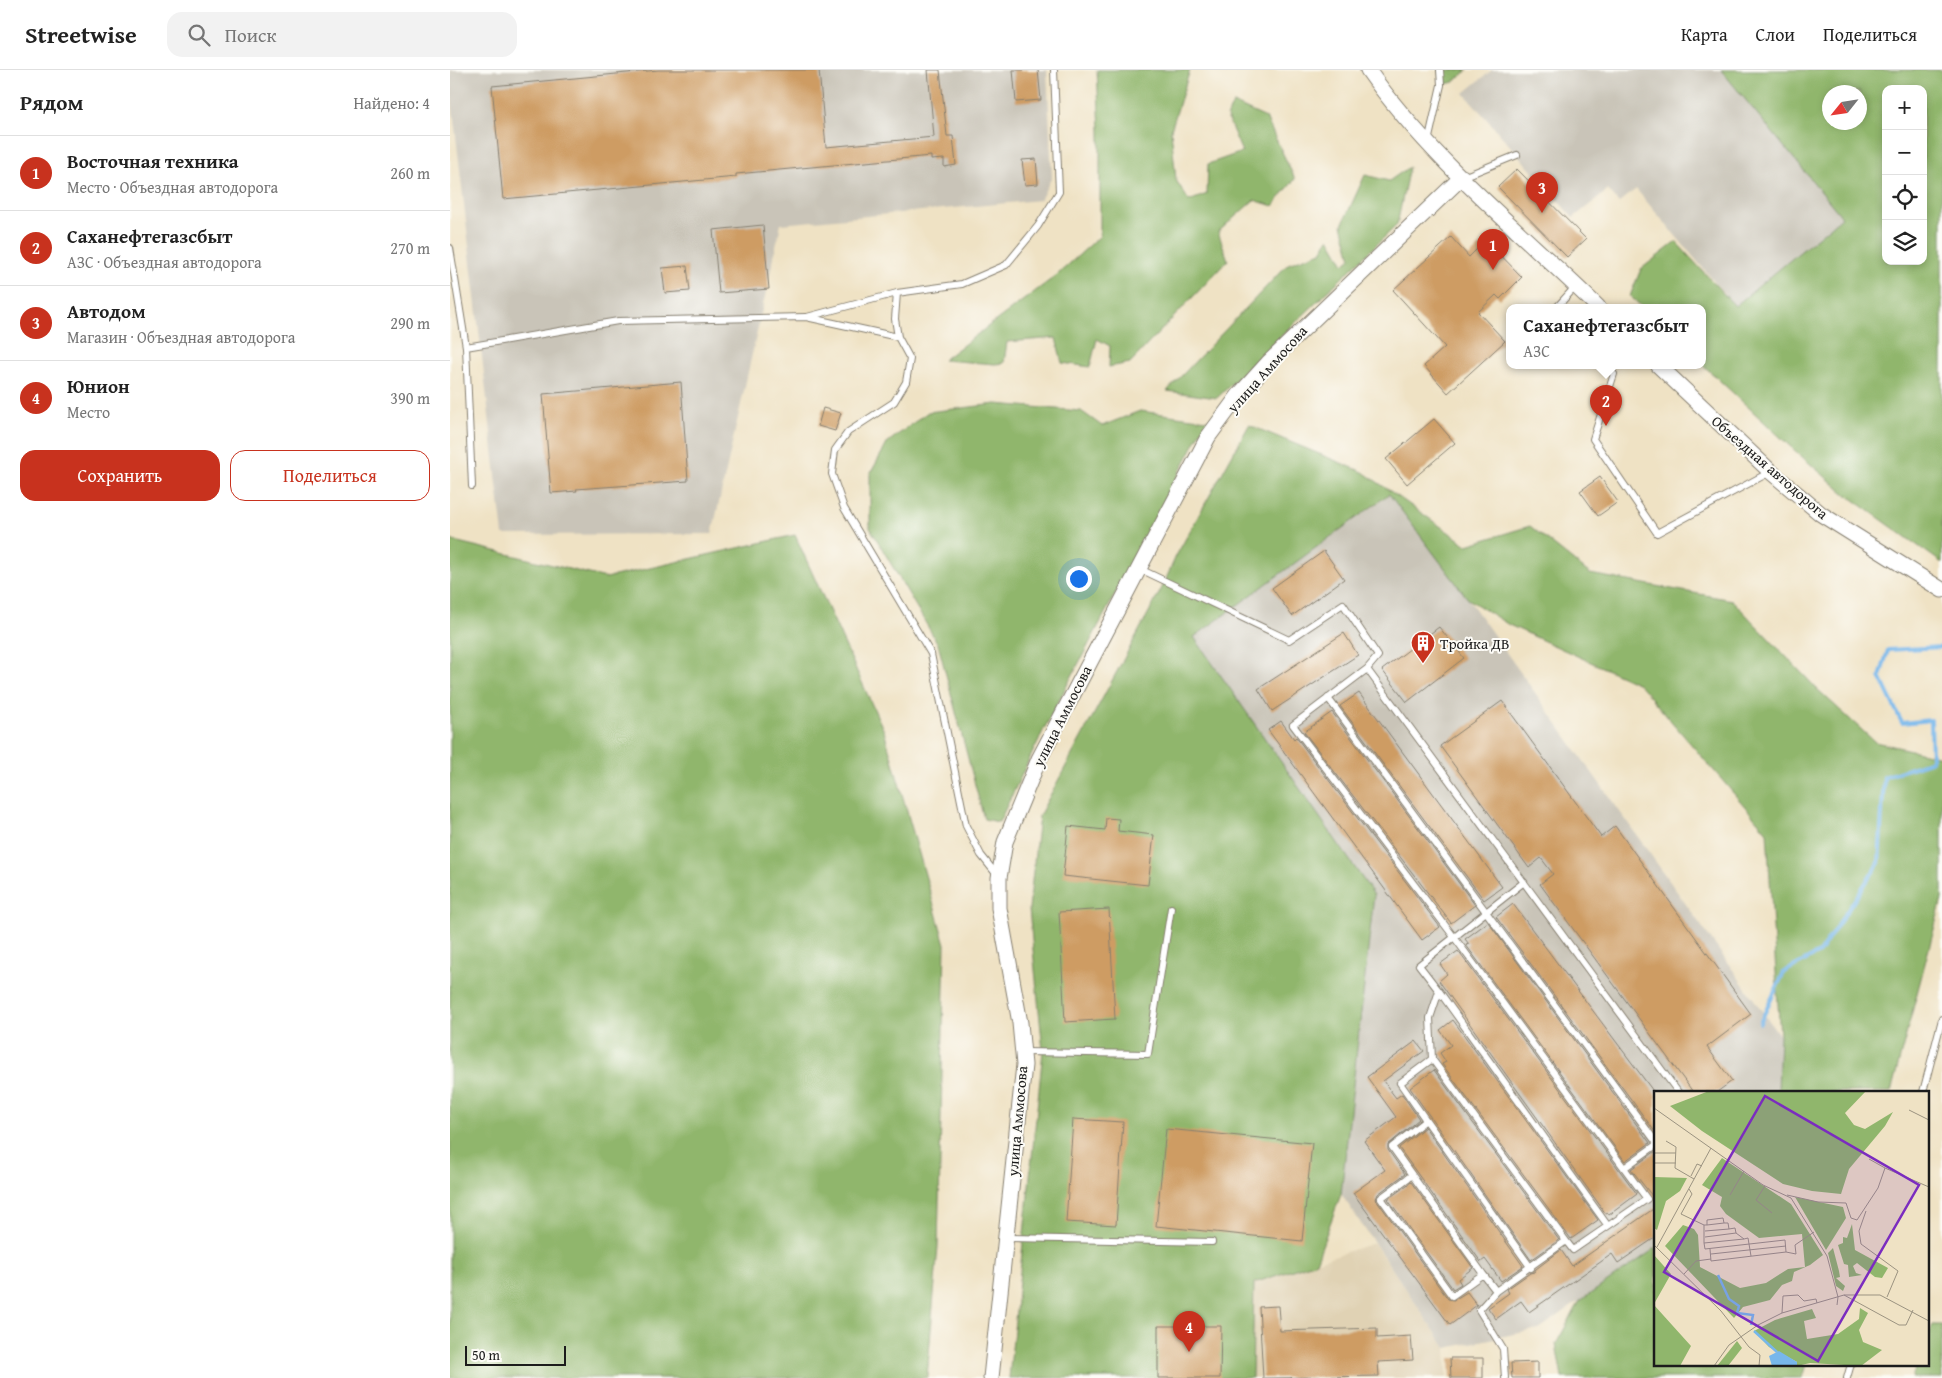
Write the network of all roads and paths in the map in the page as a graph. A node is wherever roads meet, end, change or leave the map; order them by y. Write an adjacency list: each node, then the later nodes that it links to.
1 (1054, 70): 9 (lane)
2 (1368, 70): 4 (street)
3 (1440, 70): 4 (lane)
4 (1428, 144): 6 (street)
5 (1518, 155): 6 (lane)
6 (1462, 177): 8 (street); 19 (street, улица Аммосова)
7 (450, 248): 14 (lane)
8 (1576, 286): 10 (lane); 11 (street)
9 (897, 293): 12 (lane); 13 (lane)
10 (1560, 304)
11 (1595, 304)
12 (806, 318): 13 (lane); 14 (lane)
13 (898, 337): 23 (lane)
14 (466, 347): 18 (lane)
15 (1610, 369): 17 (lane)
16 (1662, 369): 17 (street, Объездная автодорога)
17 (1771, 472): 20 (street, Объездная автодорога)
18 (472, 486)
19 (1139, 568): 21 (lane); 23 (street, улица Аммосова)
20 (1942, 590)
21 (1367, 669): 22 (lane); 24 (lane)
22 (1328, 698): 26 (lane); 27 (lane)
23 (999, 878): 30 (street, улица Аммосова)
24 (1524, 882): 26 (lane); 32 (lane)
25 (1171, 908): 30 (lane)
26 (1485, 912): 27 (lane); 35 (lane)
27 (1454, 937): 28 (lane); 37 (lane)
28 (1439, 991): 31 (lane); 39 (lane)
29 (1942, 1019): 33 (lane)
30 (1022, 1052): 40 (street, улица Аммосова)
31 (1432, 1059): 34 (lane); 42 (lane)
32 (1677, 1091)
33 (1923, 1091)
34 (1426, 1120): 38 (lane); 43 (lane)
35 (1654, 1141)
36 (1654, 1146): 37 (lane)
37 (1624, 1168): 39 (lane)
38 (1412, 1175): 44 (lane); 44 (lane)
39 (1608, 1226): 42 (lane)
40 (1006, 1238): 41 (lane); 46 (street, улица Аммосова)
41 (1212, 1242)
42 (1566, 1242): 43 (lane)
43 (1531, 1268): 45 (lane)
44 (1483, 1274): 45 (lane)
45 (1496, 1291): 47 (lane)
46 (991, 1378)
47 (1505, 1378)

